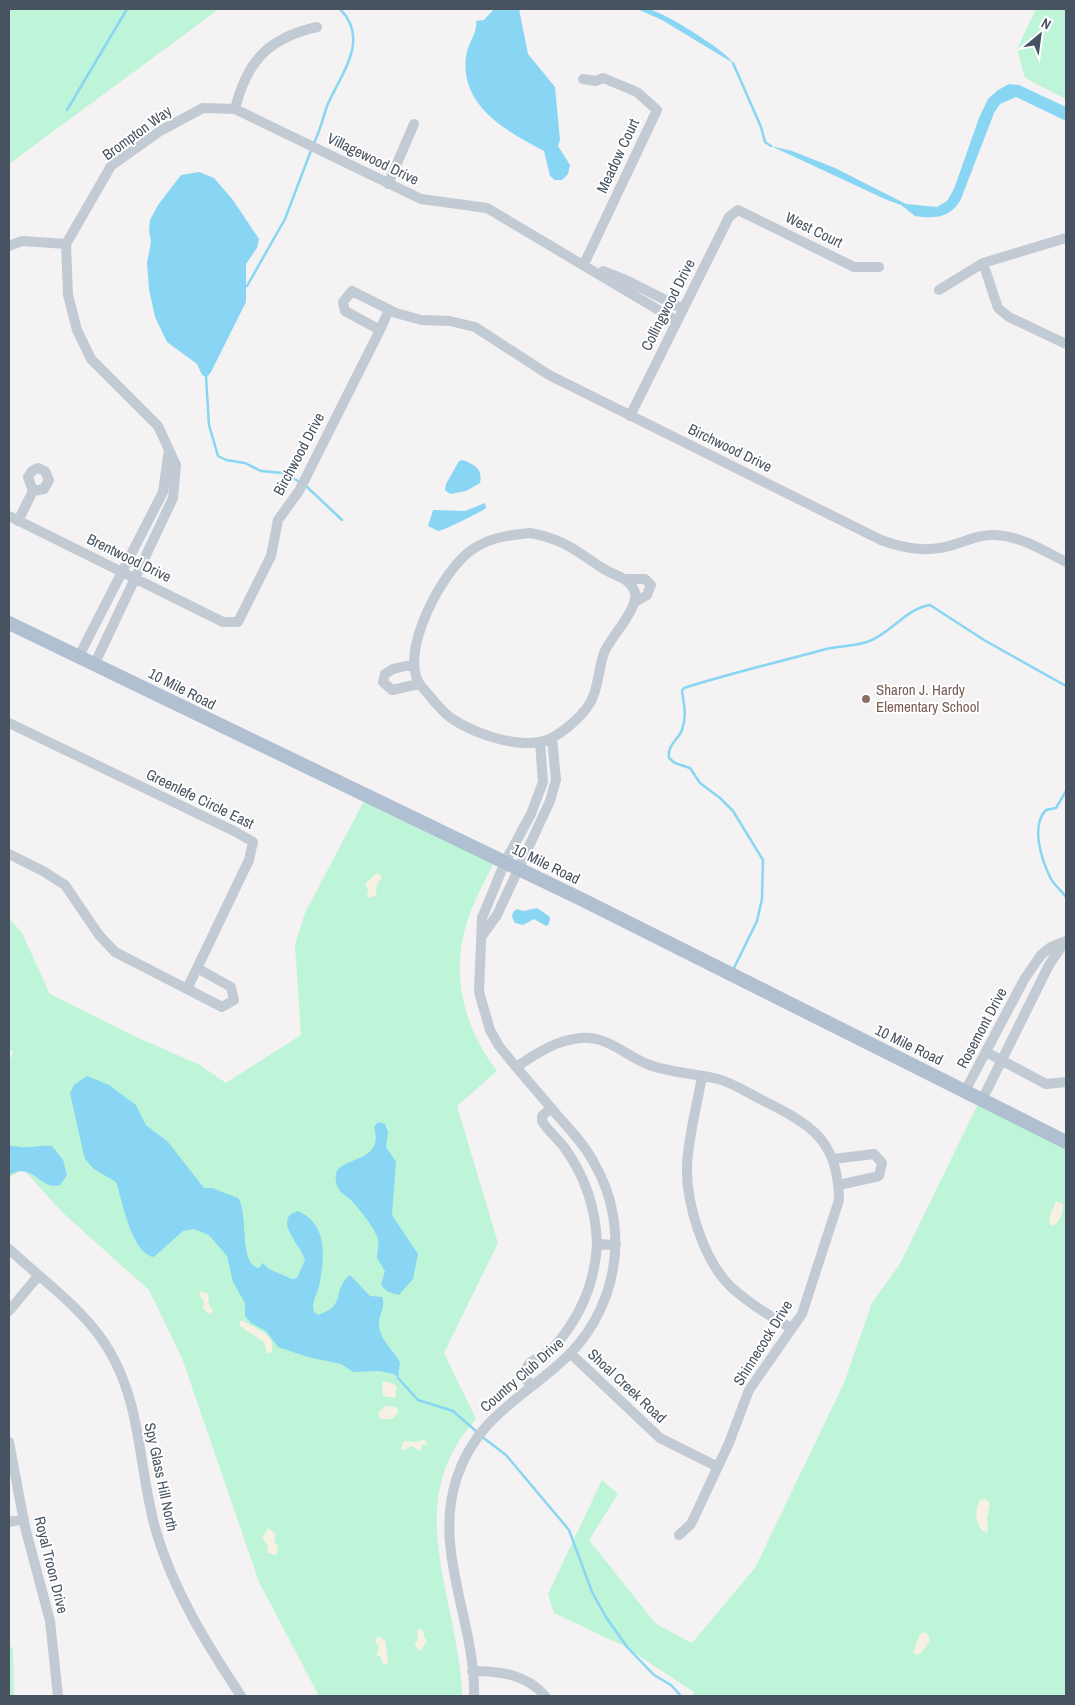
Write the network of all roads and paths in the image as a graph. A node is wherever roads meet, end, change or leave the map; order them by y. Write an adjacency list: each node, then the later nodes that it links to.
1 (317, 27): 4 (street)
2 (583, 79): 12 (street, Meadow Court)
3 (203, 108): 4 (street, Villagewood Drive); 9 (street, Brompton Way)
4 (236, 109): 6 (street, Villagewood Drive)
5 (414, 124): 6 (street)
6 (388, 184): 12 (street, Villagewood Drive)
7 (738, 210): 13 (street, West Court); 15 (street, Collingwood Drive)
8 (1066, 238): 11 (street)
9 (66, 244): 10 (street); 21 (street)
10 (9, 246)
11 (983, 263): 14 (street); 19 (street)
12 (584, 264): 15 (street, Villagewood Drive); 17 (street, Villagewood Drive)
13 (879, 266)
14 (939, 290)
15 (683, 309): 17 (street, Collingwood Drive)
16 (389, 310): 18 (street, Birchwood Drive); 18 (street, Birchwood Drive); 20 (street, Birchwood Drive)
17 (677, 320): 20 (street, Collingwood Drive)
18 (380, 330): 29 (street, Birchwood Drive)
19 (1066, 344)
20 (630, 416): 24 (street, Birchwood Drive)
21 (170, 448): 25 (street); 26 (street)
22 (33, 491): 23 (street)
23 (13, 518): 25 (street, Brentwood Drive)
24 (1066, 562)
25 (122, 572): 26 (street, Brentwood Drive); 31 (street)
26 (134, 577): 29 (street, Brentwood Drive); 32 (street)
27 (626, 579): 28 (street); 28 (street); 33 (street)
28 (635, 602): 36 (street)
29 (238, 622)
30 (9, 623): 31 (main road, 10 Mile Road)
31 (79, 656): 32 (main road, 10 Mile Road)
32 (95, 663): 39 (main road, 10 Mile Road)
33 (414, 664): 34 (street); 34 (street)
34 (419, 684): 37 (street)
35 (9, 723): 43 (street, Greenlefe Circle East)
36 (552, 738): 37 (street); 40 (street, Country Club Drive)
37 (540, 742): 39 (street, Country Club Drive)
38 (9, 854): 46 (street)
39 (505, 862): 40 (main road, 10 Mile Road); 41 (street, Country Club Drive)
40 (519, 869): 41 (street, Country Club Drive); 52 (main road, 10 Mile Road)
41 (482, 936): 49 (street, Country Club Drive)
42 (1065, 942): 44 (street, Rosemont Drive); 45 (street, Rosemont Drive)
43 (197, 968): 46 (street, Greenlefe Circle East); 46 (street)
44 (1024, 978): 45 (street, Rosemont Drive); 47 (street, Rosemont Drive)
45 (1038, 986): 48 (street, Rosemont Drive)
46 (187, 988)
47 (986, 1052): 48 (street); 52 (street, Rosemont Drive)
48 (1001, 1060): 51 (street); 53 (street, Rosemont Drive)
49 (516, 1067): 50 (street, Shinnecock Drive); 54 (street, Country Club Drive)
50 (702, 1076): 56 (street, Shinnecock Drive); 63 (street)
51 (1066, 1082)
52 (966, 1091): 53 (main road, 10 Mile Road)
53 (982, 1100): 55 (main road, 10 Mile Road)
54 (551, 1108): 58 (street); 59 (street, Country Club Drive)
55 (1066, 1142)
56 (834, 1159): 57 (street, Shinnecock Drive); 57 (street)
57 (839, 1185): 63 (street, Shinnecock Drive)
58 (598, 1244): 59 (street); 65 (street)
59 (616, 1245): 64 (street, Country Club Drive)
60 (9, 1250): 61 (street, Spy Glass Hill North)
61 (38, 1276): 62 (street); 73 (street, Spy Glass Hill North)
62 (9, 1311)
63 (791, 1328): 67 (street, Shinnecock Drive)
64 (570, 1353): 65 (street, Country Club Drive); 67 (street, Shoal Creek Road)
65 (531, 1386): 71 (street, Country Club Drive)
66 (9, 1442): 68 (street, Royal Troon Drive)
67 (718, 1467): 70 (street, Shinnecock Drive)
68 (24, 1519): 69 (street); 72 (street, Royal Troon Drive)
69 (9, 1522)
70 (679, 1535)
71 (472, 1671): 74 (street, Country Club Drive); 75 (street)
72 (58, 1696)
73 (241, 1696)
74 (474, 1696)
75 (545, 1696)

